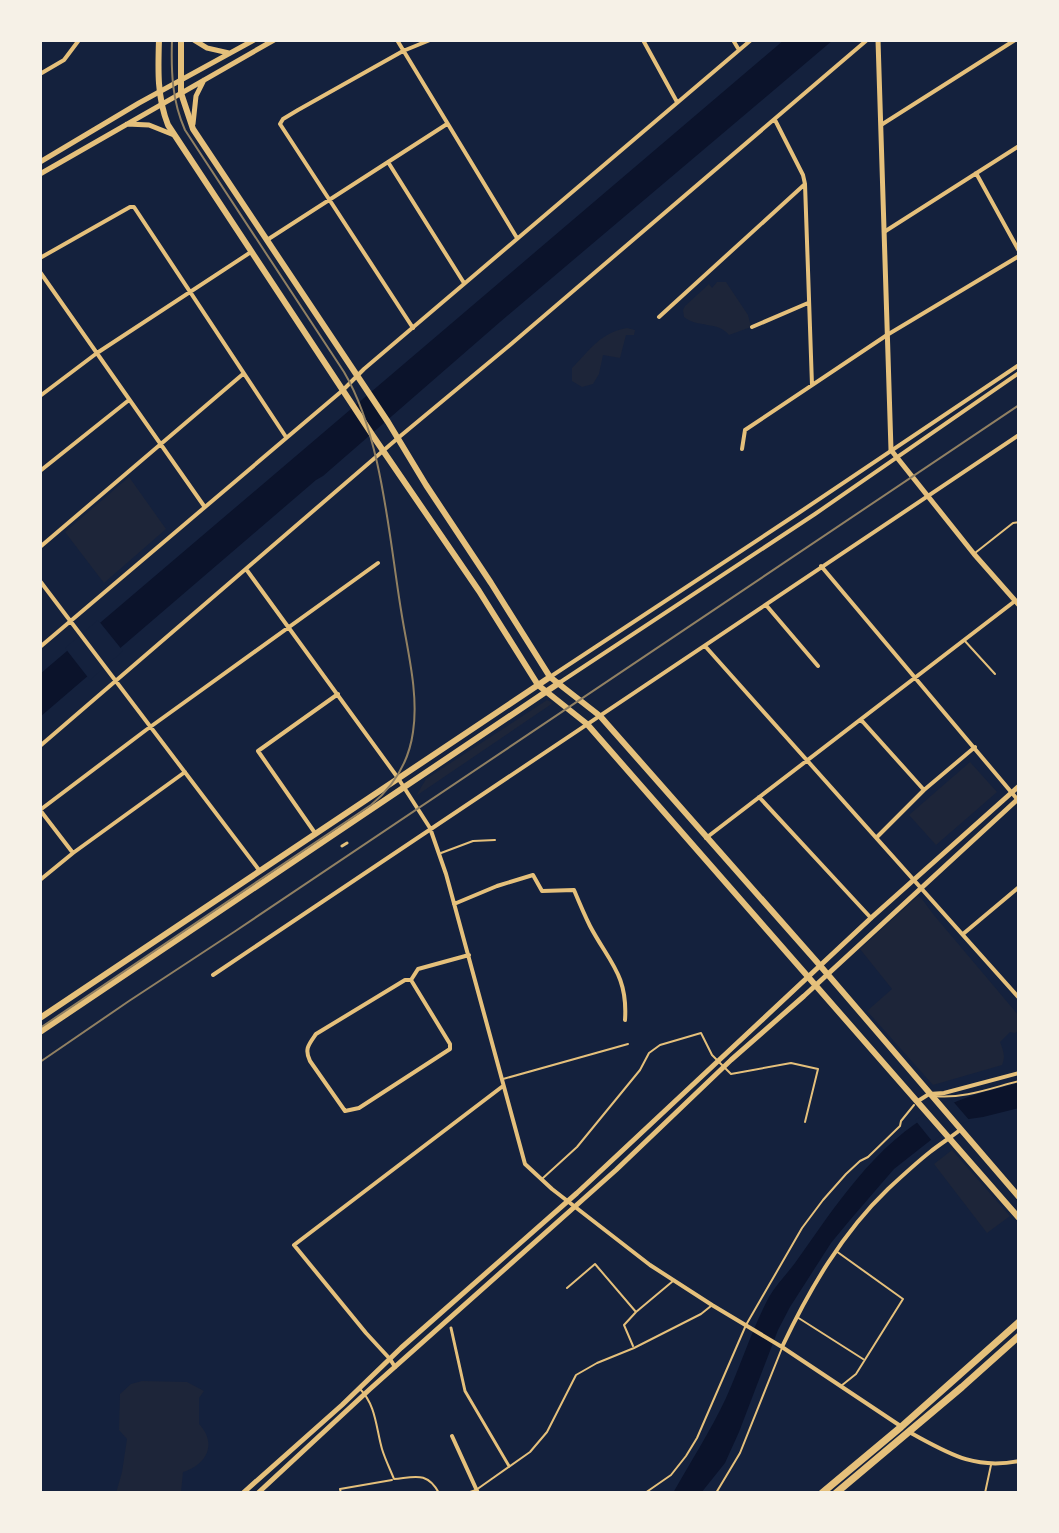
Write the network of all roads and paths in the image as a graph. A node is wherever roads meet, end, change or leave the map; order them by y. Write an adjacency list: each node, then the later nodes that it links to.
1 (79, 40): 18 (street)
2 (159, 40): 21 (main road)
3 (181, 40): 20 (main road)
4 (194, 40): 17 (street)
5 (254, 40): 17 (street)
6 (274, 40): 19 (street)
7 (397, 40): 16 (street)
8 (430, 40): 16 (street)
9 (643, 40): 23 (street)
10 (733, 40): 15 (street)
11 (751, 40): 15 (street)
12 (867, 40): 25 (street)
13 (878, 40): 28 (street)
14 (1015, 40): 28 (street)
15 (739, 50): 23 (street)
16 (403, 51): 27 (street); 37 (street)
17 (230, 54): 20 (street)
18 (40, 74)
19 (204, 80): 22 (street); 29 (street)
20 (180, 81): 21 (street); 22 (main road)
21 (159, 93): 24 (main road); 32 (street)
22 (181, 93): 24 (street); 29 (main road)
23 (677, 102): 39 (street)
24 (160, 105): 26 (street); 30 (main road)
25 (775, 120): 36 (street); 63 (street)
26 (126, 124): 30 (street); 35 (street)
27 (447, 124): 33 (street); 39 (street)
28 (881, 125): 38 (street)
29 (193, 129): 40 (main road)
30 (174, 135): 41 (main road)
31 (1019, 146): 34 (street)
32 (40, 162)
33 (388, 162): 37 (street); 45 (street)
34 (976, 173): 38 (street); 42 (street)
35 (40, 174)
36 (805, 184): 47 (street); 48 (street)
37 (330, 200): 40 (street); 50 (street)
38 (884, 232): 51 (street)
39 (517, 238): 45 (street)
40 (267, 240): 56 (main road)
41 (251, 252): 46 (street); 58 (main road)
42 (1019, 254): 51 (street)
43 (40, 258): 46 (street)
44 (40, 272): 52 (street)
45 (464, 283): 50 (street)
46 (190, 292): 52 (street); 55 (street)
47 (809, 303): 49 (street); 57 (street)
48 (659, 317)
49 (752, 327)
50 (413, 328): 56 (street)
51 (887, 335): 57 (street); 67 (street)
52 (97, 353): 59 (street); 60 (street)
53 (1019, 365): 67 (street)
54 (1019, 373): 68 (street)
55 (243, 374): 62 (street); 64 (street)
56 (358, 377): 58 (street); 63 (main road)
57 (812, 385): 65 (street)
58 (343, 390): 62 (street); 66 (main road)
59 (40, 396)
60 (130, 399): 64 (street); 69 (street)
61 (1019, 435): 70 (street)
62 (286, 437): 71 (street)
63 (398, 438): 66 (street); 88 (main road)
64 (161, 444): 71 (street); 73 (street)
65 (742, 449)
66 (384, 450): 77 (street); 92 (main road)
67 (891, 450): 68 (street); 88 (street)
68 (897, 458): 70 (street); 91 (street)
69 (40, 471)
70 (927, 496): 74 (street); 76 (street)
71 (204, 506): 81 (street)
72 (1019, 522): 74 (lane)
73 (40, 547)
74 (974, 554): 79 (street)
75 (378, 563): 82 (street)
76 (821, 566): 80 (street); 89 (street)
77 (246, 569): 82 (street); 90 (street)
78 (40, 581): 81 (street)
79 (1017, 603): 83 (street)
80 (766, 605): 84 (street); 86 (street)
81 (71, 621): 85 (street); 90 (street)
82 (288, 627): 94 (street); 98 (street)
83 (964, 639): 87 (lane); 89 (street)
84 (705, 646): 95 (street); 101 (street)
85 (40, 647)
86 (818, 666)
87 (995, 674)
88 (550, 677): 91 (main road); 92 (main road)
89 (914, 677): 96 (street); 100 (street)
90 (116, 681): 98 (street); 99 (street)
91 (559, 683): 93 (main road); 95 (main road)
92 (538, 685): 93 (main road); 103 (main road)
93 (548, 691): 97 (main road); 105 (main road)
94 (338, 694): 103 (street); 112 (street)
95 (600, 716): 97 (street); 114 (main road)
96 (860, 720): 101 (street); 106 (street)
97 (587, 724): 111 (street); 132 (main road)
98 (151, 727): 102 (street); 110 (street)
99 (40, 746)
100 (975, 747): 106 (street); 107 (street)
101 (808, 759): 108 (street); 113 (street)
102 (185, 772): 118 (street); 120 (street)
103 (398, 778): 105 (street); 112 (main road)
104 (1019, 786): 107 (street)
105 (404, 787): 111 (street); 138 (main road)
106 (924, 790): 113 (street)
107 (1011, 793): 109 (street); 121 (street)
108 (759, 797): 114 (street); 126 (street)
109 (1018, 799): 123 (street)
110 (40, 810): 118 (street)
111 (430, 828): 119 (street); 131 (street)
112 (315, 833): 120 (main road)
113 (877, 837): 121 (street)
114 (706, 838): 129 (main road)
115 (495, 840): 119 (lane)
116 (347, 843): 117 (street)
117 (342, 846)
118 (73, 853): 122 (street)
119 (440, 854): 125 (street)
120 (259, 870): 136 (main road)
121 (915, 879): 123 (street); 126 (street)
122 (40, 880)
123 (921, 887): 127 (street); 130 (street)
124 (1019, 887): 127 (street)
125 (454, 904): 128 (street); 137 (street)
126 (871, 918): 129 (street)
127 (963, 934): 135 (street)
128 (469, 955): 133 (street); 143 (street)
129 (820, 967): 130 (main road); 132 (street)
130 (826, 974): 134 (street); 146 (main road)
131 (213, 975)
132 (809, 978): 134 (main road); 140 (street)
133 (411, 980): 133 (street)
134 (815, 985): 141 (street); 147 (main road)
135 (1019, 998)
136 (40, 1018)
137 (625, 1020)
138 (40, 1032)
139 (628, 1044): 143 (lane)
140 (718, 1062): 141 (lane); 151 (lane); 153 (street)
141 (723, 1068): 148 (lane); 154 (street)
142 (1019, 1073): 146 (street)
143 (501, 1079): 145 (street)
144 (1019, 1081): 146 (lane)
145 (503, 1086): 151 (street); 168 (street)
146 (929, 1094): 147 (street); 149 (main road)
147 (918, 1101): 150 (main road); 163 (lane)
148 (805, 1122)
149 (958, 1128): 150 (street); 152 (main road)
150 (947, 1136): 155 (main road); 156 (street)
151 (542, 1180): 153 (street)
152 (1019, 1197)
153 (568, 1200): 154 (street); 168 (street)
154 (575, 1205): 157 (street); 170 (street)
155 (1019, 1218)
156 (835, 1251): 161 (street); 169 (lane)
157 (674, 1280): 159 (street); 160 (lane)
158 (567, 1288): 160 (lane)
159 (712, 1305): 163 (street); 167 (lane)
160 (636, 1312): 167 (lane)
161 (796, 1317): 166 (street); 169 (lane)
162 (1019, 1322): 174 (main road)
163 (749, 1326): 166 (street); 186 (lane)
164 (451, 1328): 178 (street)
165 (1019, 1336): 174 (main road)
166 (781, 1346): 171 (street); 187 (lane)
167 (634, 1348): 178 (lane)
168 (390, 1359): 170 (street); 172 (street)
169 (865, 1361): 171 (lane)
170 (395, 1367): 173 (street)
171 (841, 1386): 174 (street)
172 (358, 1388): 173 (lane); 181 (street)
173 (365, 1394): 179 (lane); 182 (street)
174 (905, 1429): 177 (street); 188 (main road); 189 (main road)
175 (452, 1436): 180 (street)
176 (1019, 1461): 177 (street)
177 (991, 1465): 190 (lane)
178 (509, 1466): 180 (lane)
179 (394, 1479): 183 (lane); 184 (lane)
180 (477, 1491): 185 (lane)
181 (243, 1493)
182 (258, 1493)
183 (341, 1493)
184 (439, 1493)
185 (467, 1493)
186 (645, 1493)
187 (718, 1493)
188 (822, 1493)
189 (836, 1493)
190 (985, 1493)

